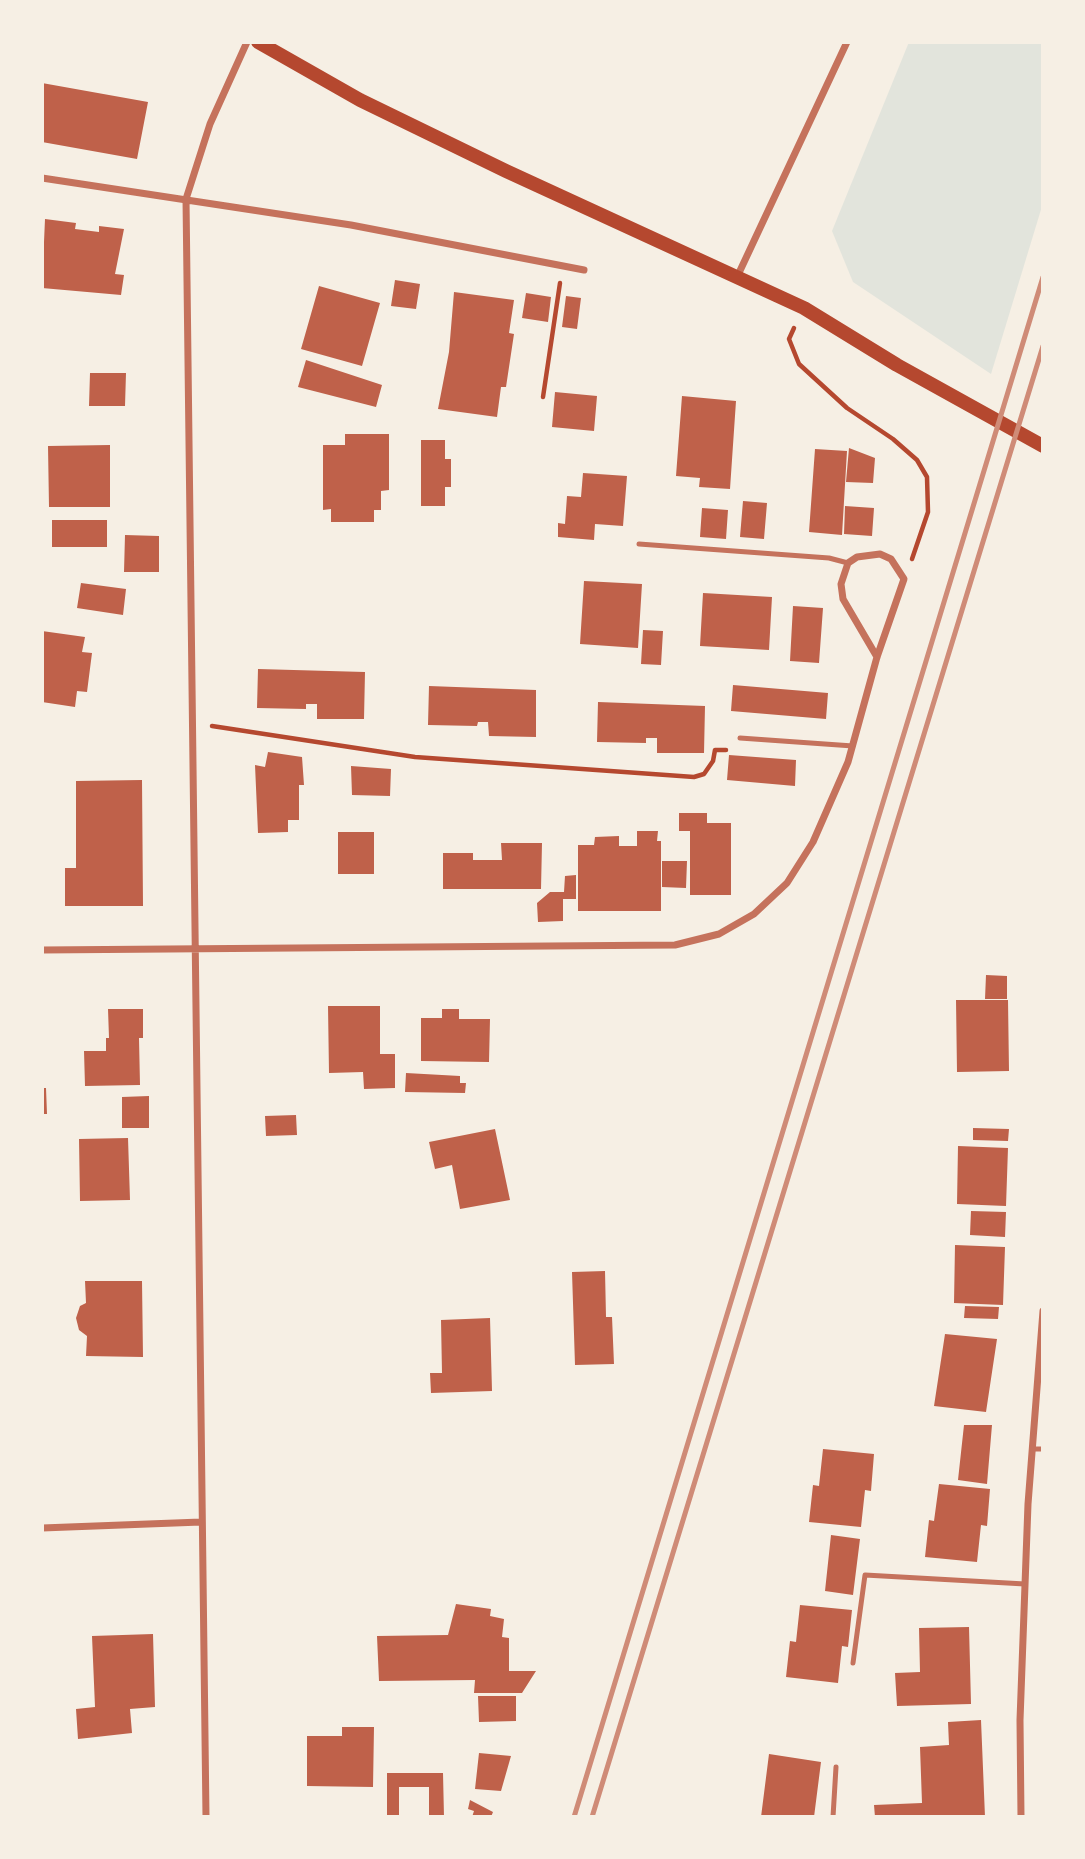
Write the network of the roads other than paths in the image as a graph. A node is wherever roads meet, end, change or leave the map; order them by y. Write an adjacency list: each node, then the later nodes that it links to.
1 (247, 42): 5 (street)
2 (258, 42): 7 (main road)
3 (847, 42): 7 (street)
4 (42, 178): 5 (street)
5 (186, 199): 6 (street); 15 (street)
6 (584, 270)
7 (738, 275): 8 (main road)
8 (1043, 446)
9 (639, 544): 10 (lane)
10 (848, 563): 11 (street); 11 (street)
11 (877, 657): 13 (street)
12 (740, 738): 13 (lane)
13 (853, 746): 15 (street)
14 (42, 950): 15 (street)
15 (198, 951): 19 (street)
16 (1043, 1311): 17 (street)
17 (1032, 1449): 18 (lane); 21 (street)
18 (1043, 1449)
19 (201, 1522): 20 (street); 24 (street)
20 (42, 1528)
21 (1025, 1584): 22 (lane); 26 (street)
22 (853, 1663)
23 (836, 1767): 25 (lane)
24 (206, 1817)
25 (833, 1817)
26 (1021, 1817)

